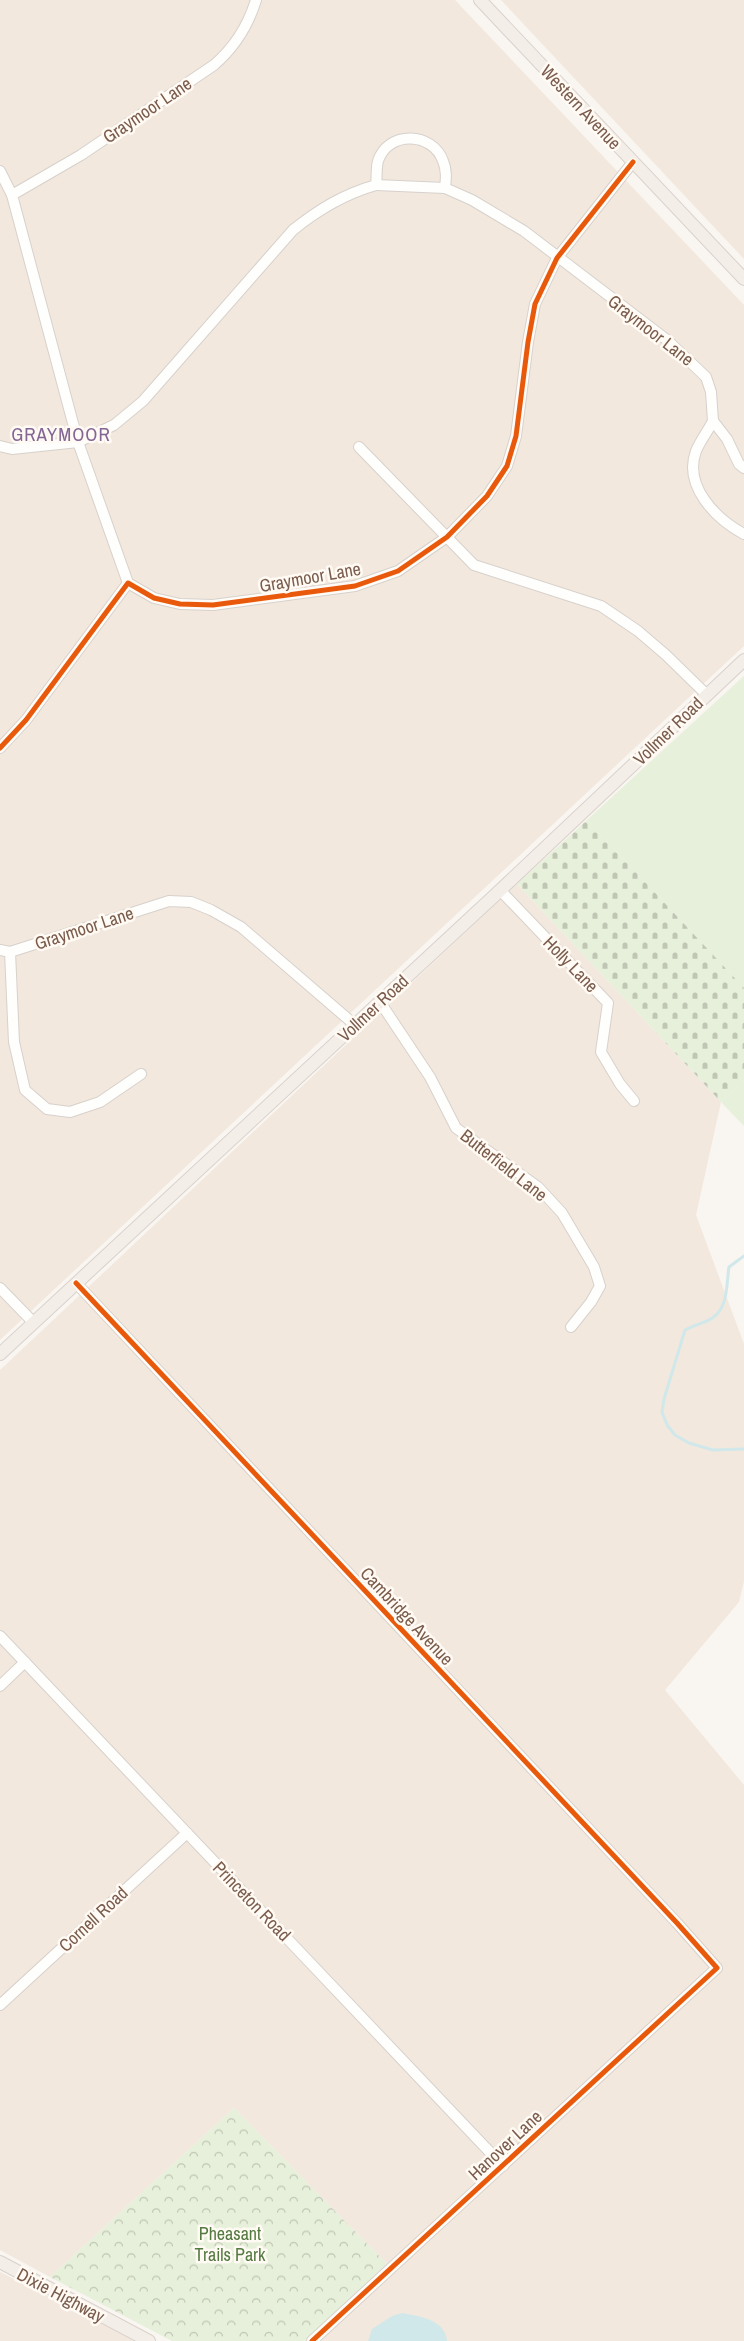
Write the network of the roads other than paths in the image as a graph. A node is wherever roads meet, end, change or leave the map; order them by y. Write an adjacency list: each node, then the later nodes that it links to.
1 (256, 0): 7 (street, Graymoor Lane)
2 (480, 0): 3 (main road, Western Avenue)
3 (633, 162): 8 (street, Graymoor Lane); 9 (main road, Western Avenue)
4 (0, 171): 7 (street)
5 (376, 185): 6 (street, Graymoor Lane); 6 (street); 11 (street, Graymoor Lane)
6 (445, 188): 8 (street, Graymoor Lane)
7 (12, 195): 11 (street)
8 (557, 258): 10 (street, Graymoor Lane); 16 (street, Graymoor Lane)
9 (744, 279)
10 (713, 421): 14 (street); 15 (street)
11 (78, 442): 12 (street, Graymoor Lane); 17 (street)
12 (0, 446)
13 (359, 447): 16 (street)
14 (744, 468)
15 (744, 534)
16 (447, 537): 17 (street, Graymoor Lane); 19 (street)
17 (128, 583): 20 (street)
18 (744, 660): 19 (main road, Vollmer Road)
19 (706, 694): 21 (main road, Vollmer Road)
20 (0, 748)
21 (500, 890): 23 (main road, Vollmer Road); 26 (street, Holly Lane)
22 (5, 951): 24 (street, Graymoor Lane); 25 (street, Graymoor Lane)
23 (380, 1002): 24 (main road, Vollmer Road); 30 (street, Butterfield Lane)
24 (355, 1025): 27 (main road, Vollmer Road)
25 (141, 1074)
26 (634, 1101)
27 (76, 1283): 29 (main road, Vollmer Road); 36 (street, Cambridge Avenue)
28 (0, 1288): 29 (street)
29 (34, 1323): 31 (main road, Vollmer Road)
30 (571, 1327)
31 (0, 1354)
32 (0, 1636): 33 (street, Princeton Road)
33 (25, 1662): 34 (street); 35 (street, Princeton Road)
34 (0, 1686)
35 (187, 1833): 37 (street, Cornell Road); 38 (street, Princeton Road)
36 (717, 1968): 38 (street, Hanover Lane)
37 (0, 2005)
38 (503, 2166): 41 (street, Hanover Lane)
39 (0, 2262): 40 (main road, Dixie Highway)
40 (149, 2341)
41 (312, 2341)

